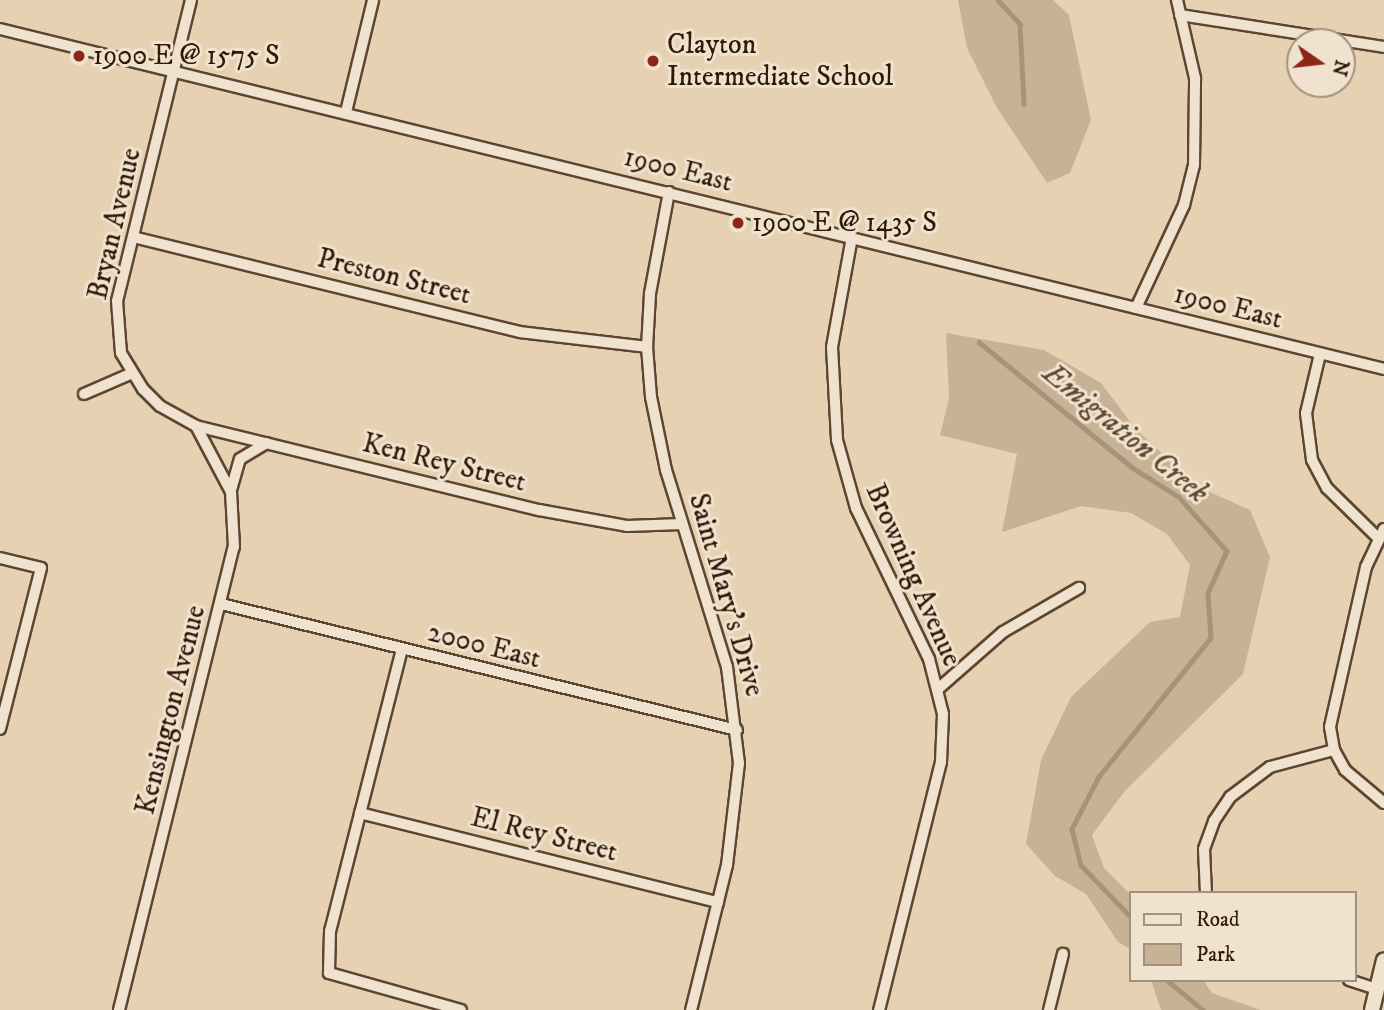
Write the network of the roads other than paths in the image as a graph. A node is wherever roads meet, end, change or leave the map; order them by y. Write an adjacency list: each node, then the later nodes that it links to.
1 (191, 0): 7 (street, Bryan Avenue)
2 (373, 0): 8 (street)
3 (1177, 0): 4 (street)
4 (1180, 15): 6 (street); 12 (street)
5 (0, 29): 7 (street, 1900 East)
6 (1384, 47)
7 (173, 71): 8 (street, 1900 East); 10 (street, Bryan Avenue)
8 (346, 112): 9 (street, 1900 East)
9 (669, 192): 11 (street, 1900 East); 13 (street, Saint Mary's Drive)
10 (133, 237): 13 (street, Preston Street); 16 (street, Bryan Avenue)
11 (852, 237): 12 (street, 1900 East); 27 (street, Browning Avenue)
12 (1136, 308): 14 (street, 1900 East)
13 (647, 347): 21 (street, Saint Mary's Drive)
14 (1320, 354): 15 (street, 1900 East); 22 (street)
15 (1384, 369)
16 (130, 374): 17 (street); 18 (street, Bryan Avenue)
17 (84, 394)
18 (197, 426): 19 (street, Ken Rey Street); 20 (street, Kensington Avenue)
19 (268, 443): 20 (street); 21 (street, Ken Rey Street)
20 (230, 492): 25 (street, Kensington Avenue)
21 (682, 524): 29 (street, Saint Mary's Drive)
22 (1380, 533): 30 (street)
23 (0, 558): 28 (street)
24 (1079, 588): 27 (street)
25 (221, 604): 26 (street, 2000 East); 39 (street, Kensington Avenue)
26 (402, 649): 29 (street, 2000 East); 32 (street)
27 (938, 689): 42 (street, Browning Avenue)
28 (0, 729)
29 (737, 730): 34 (street, Saint Mary's Drive)
30 (1334, 750): 31 (street); 33 (street)
31 (1384, 803)
32 (360, 813): 34 (street, El Rey Street); 40 (street)
33 (1206, 891)
34 (718, 902): 41 (street, Saint Mary's Drive)
35 (1063, 954): 43 (street)
36 (1384, 960): 38 (street)
37 (1355, 982): 38 (street)
38 (1377, 989): 44 (street)
39 (119, 1010)
40 (461, 1010)
41 (691, 1010)
42 (879, 1010)
43 (1049, 1010)
44 (1372, 1010)

